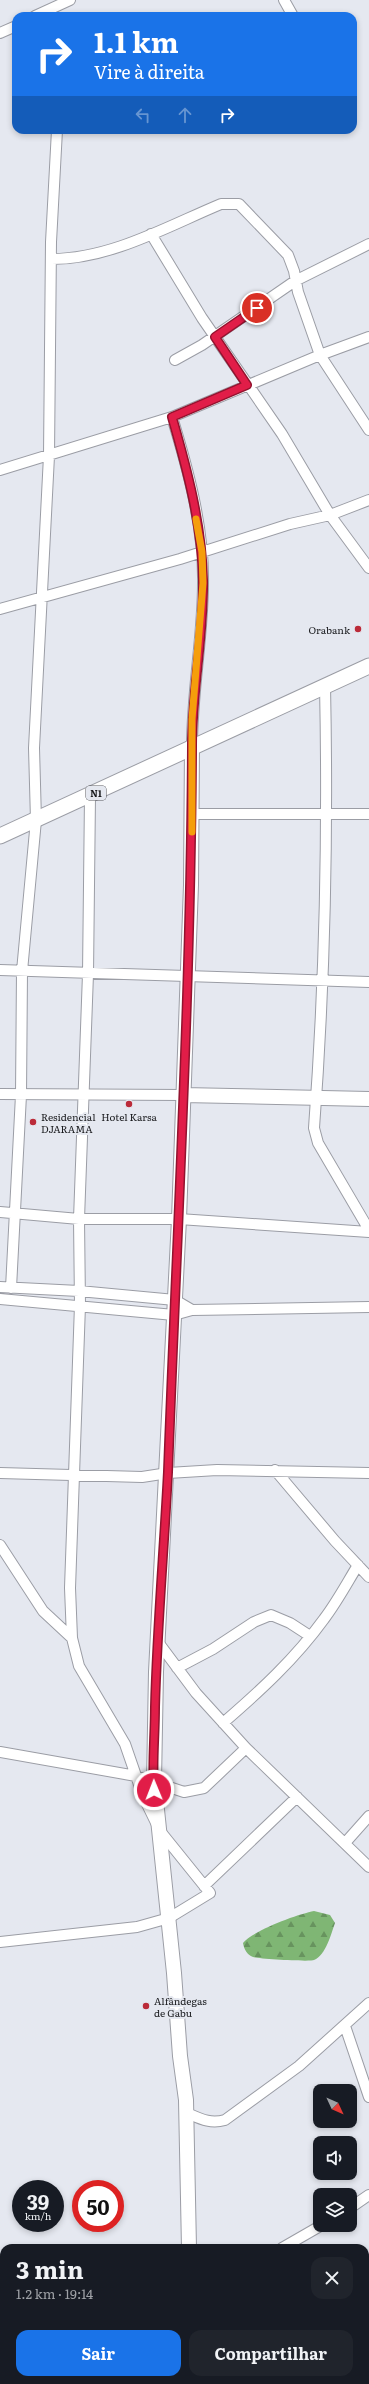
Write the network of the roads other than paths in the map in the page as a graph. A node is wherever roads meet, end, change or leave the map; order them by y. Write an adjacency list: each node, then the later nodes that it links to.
1 (284, 0): 5 (street)
2 (65, 2): 3 (street); 4 (street)
3 (44, 12)
4 (60, 12)
5 (291, 12)
6 (12, 28): 7 (street)
7 (0, 34)
8 (57, 134): 11 (street)
9 (151, 234): 11 (street); 12 (street); 13 (street)
10 (369, 244): 12 (street)
11 (52, 258): 20 (street)
12 (295, 281): 13 (street); 15 (street)
13 (215, 337): 16 (street); 17 (street)
14 (369, 337): 15 (street)
15 (320, 355): 17 (street); 19 (street)
16 (175, 360)
17 (247, 385): 18 (street); 23 (street)
18 (172, 417): 20 (street); 24 (street)
19 (369, 430)
20 (49, 456): 21 (street); 26 (street)
21 (0, 470)
22 (369, 500): 23 (street)
23 (330, 515): 24 (street); 25 (street)
24 (202, 552): 26 (street); 30 (street)
25 (369, 568)
26 (41, 597): 27 (street); 35 (street)
27 (0, 609)
28 (369, 666): 29 (main road, N1)
29 (325, 685): 30 (main road, N1); 33 (street)
30 (192, 746): 31 (main road, N1); 32 (main road)
31 (90, 796): 35 (main road, N1); 39 (street)
32 (192, 814): 33 (street); 40 (main road)
33 (325, 814): 34 (street); 41 (street)
34 (369, 814)
35 (36, 820): 36 (main road, N1); 38 (street)
36 (0, 836)
37 (0, 970): 38 (street)
38 (22, 971): 39 (street); 45 (street)
39 (88, 974): 40 (street); 44 (street)
40 (187, 977): 41 (street); 46 (main road)
41 (322, 979): 42 (street); 47 (street)
42 (369, 982)
43 (0, 1094): 45 (street)
44 (84, 1094): 45 (street); 46 (street); 52 (street)
45 (21, 1095): 50 (street)
46 (183, 1095): 47 (main road); 51 (main road)
47 (316, 1097): 48 (main road); 53 (street)
48 (369, 1099)
49 (0, 1212): 50 (street)
50 (16, 1213): 52 (street); 55 (street)
51 (179, 1219): 52 (street); 53 (street); 58 (main road)
52 (79, 1220): 56 (street)
53 (369, 1231)
54 (0, 1287): 55 (street)
55 (11, 1288): 56 (street)
56 (79, 1291): 58 (street); 59 (street)
57 (0, 1299): 59 (street)
58 (175, 1300): 61 (street); 62 (main road)
59 (80, 1305): 62 (street); 67 (street)
60 (369, 1307): 61 (street)
61 (192, 1310): 62 (street)
62 (174, 1315): 64 (main road)
63 (275, 1470): 64 (street); 65 (street); 69 (street)
64 (168, 1473): 67 (street); 73 (main road)
65 (369, 1473)
66 (0, 1474): 67 (street)
67 (73, 1475): 72 (street)
68 (0, 1545): 72 (street)
69 (358, 1565): 70 (street); 71 (street)
70 (369, 1577)
71 (310, 1636): 74 (street); 75 (street)
72 (72, 1638): 78 (street)
73 (158, 1642): 74 (street); 79 (main road)
74 (177, 1668): 75 (street)
75 (223, 1723): 76 (street)
76 (246, 1748): 79 (street); 80 (street)
77 (0, 1752): 78 (street)
78 (136, 1776): 79 (street); 82 (street)
79 (154, 1781): 82 (main road)
80 (297, 1797): 83 (street); 85 (street)
81 (369, 1816): 83 (street)
82 (160, 1830): 85 (street); 86 (main road)
83 (345, 1843): 84 (street)
84 (369, 1867)
85 (204, 1886): 86 (street)
86 (169, 1918): 87 (street); 91 (main road)
87 (0, 1942)
88 (369, 2003): 89 (street)
89 (344, 2026): 90 (street); 91 (street)
90 (369, 2097)
91 (187, 2113): 95 (main road)
92 (369, 2195): 93 (street)
93 (357, 2203)
94 (313, 2230): 96 (street)
95 (189, 2244)
96 (289, 2244)

